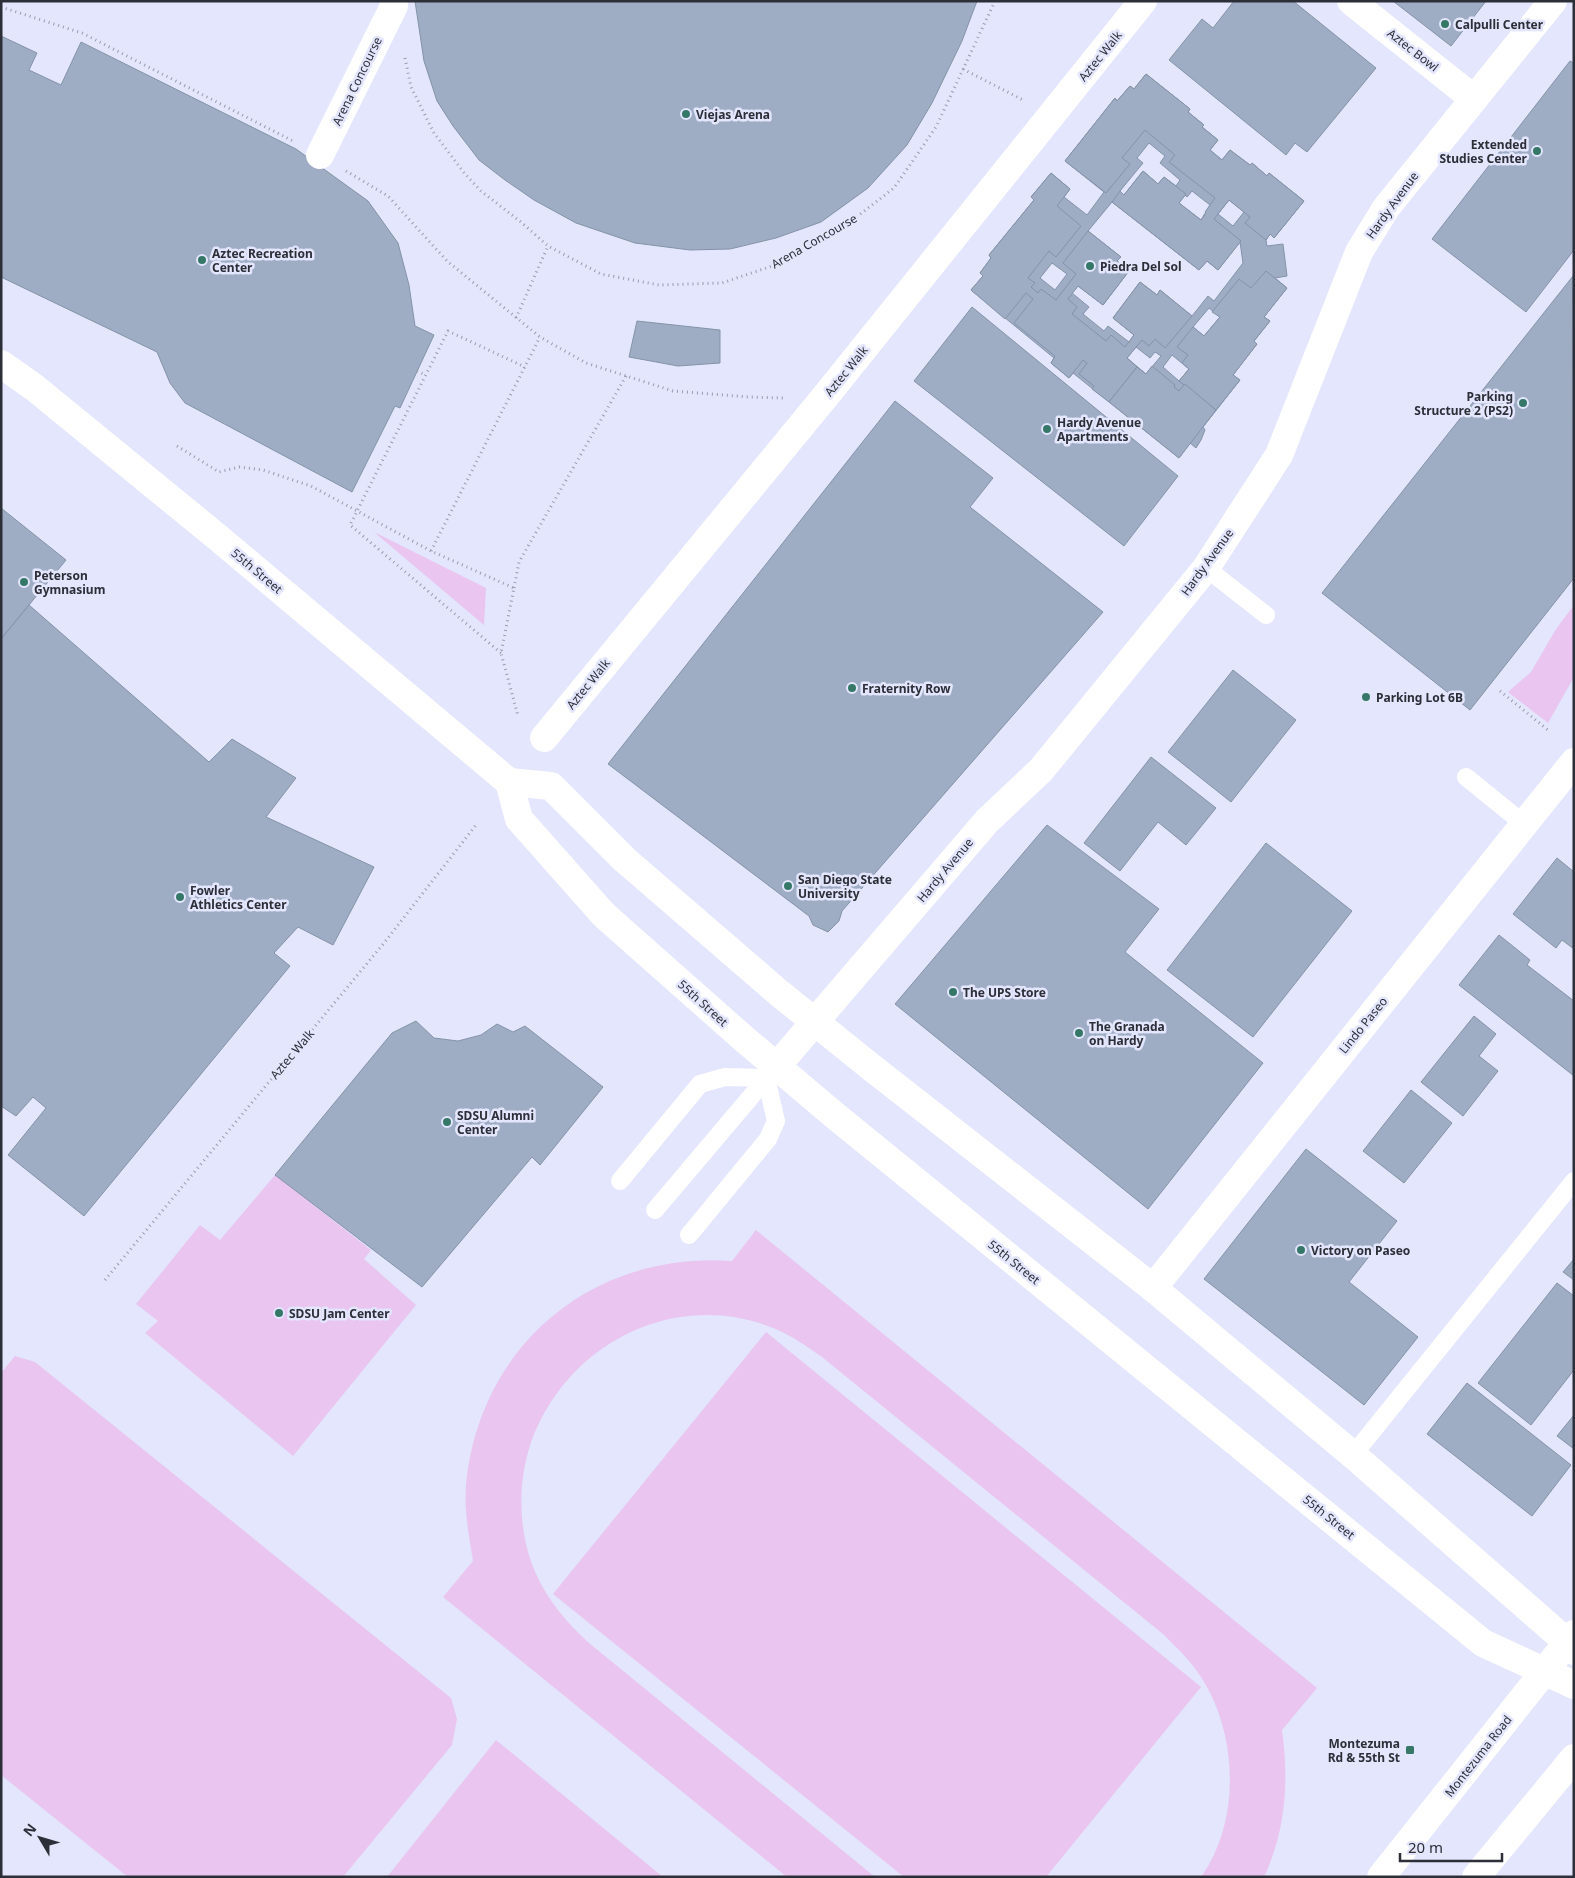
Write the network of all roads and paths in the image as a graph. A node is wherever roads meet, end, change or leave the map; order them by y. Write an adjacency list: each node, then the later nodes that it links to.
1 (995, 1): 7 (path, Arena Concourse)
2 (1143, 1): 9 (street, Aztec Walk)
3 (1351, 1): 8 (street, Aztec Bowl)
4 (1553, 1): 8 (street, Hardy Avenue)
5 (394, 6): 10 (street, Arena Concourse); 11 (path, Arena Concourse)
6 (1, 7): 10 (path)
7 (963, 70): 9 (path); 11 (path, Arena Concourse)
8 (1474, 99): 23 (street, Hardy Avenue)
9 (1052, 116): 19 (street, Aztec Walk)
10 (320, 155): 12 (path)
11 (548, 246): 12 (path)
12 (516, 318): 13 (path)
13 (540, 337): 15 (path); 18 (path)
14 (1, 364): 33 (street, 55th Street)
15 (525, 367): 17 (path); 22 (path)
16 (417, 371): 17 (path)
17 (426, 375): 21 (path)
18 (626, 376): 19 (path); 24 (path)
19 (824, 398): 30 (street, Aztec Walk)
20 (177, 446): 21 (path)
21 (357, 511): 22 (path); 26 (path)
22 (431, 551): 24 (path)
23 (1206, 568): 25 (lane); 36 (street, Hardy Avenue)
24 (514, 588): 26 (path)
25 (1266, 615)
26 (501, 653): 28 (path)
27 (1500, 691): 29 (path)
28 (518, 716)
29 (1548, 730)
30 (544, 738)
31 (1574, 762): 34 (street, Lindo Paseo)
32 (1466, 777): 34 (lane)
33 (509, 782): 36 (street); 37 (street, 55th Street)
34 (1524, 824): 43 (street, Lindo Paseo)
35 (476, 825): 42 (path, Aztec Walk)
36 (814, 1021): 37 (street, Hardy Avenue); 43 (street)
37 (771, 1072): 38 (lane); 40 (lane); 41 (lane); 46 (street, 55th Street)
38 (620, 1181)
39 (1574, 1181): 44 (lane)
40 (655, 1210)
41 (689, 1235)
42 (104, 1280)
43 (1153, 1288): 44 (street)
44 (1353, 1455): 45 (street)
45 (1572, 1642): 46 (street, Montezuma Road)
46 (1545, 1672): 47 (street, 55th Street); 49 (street, Montezuma Road)
47 (1574, 1685)
48 (1574, 1758): 50 (street)
49 (1381, 1877)
50 (1476, 1877)

